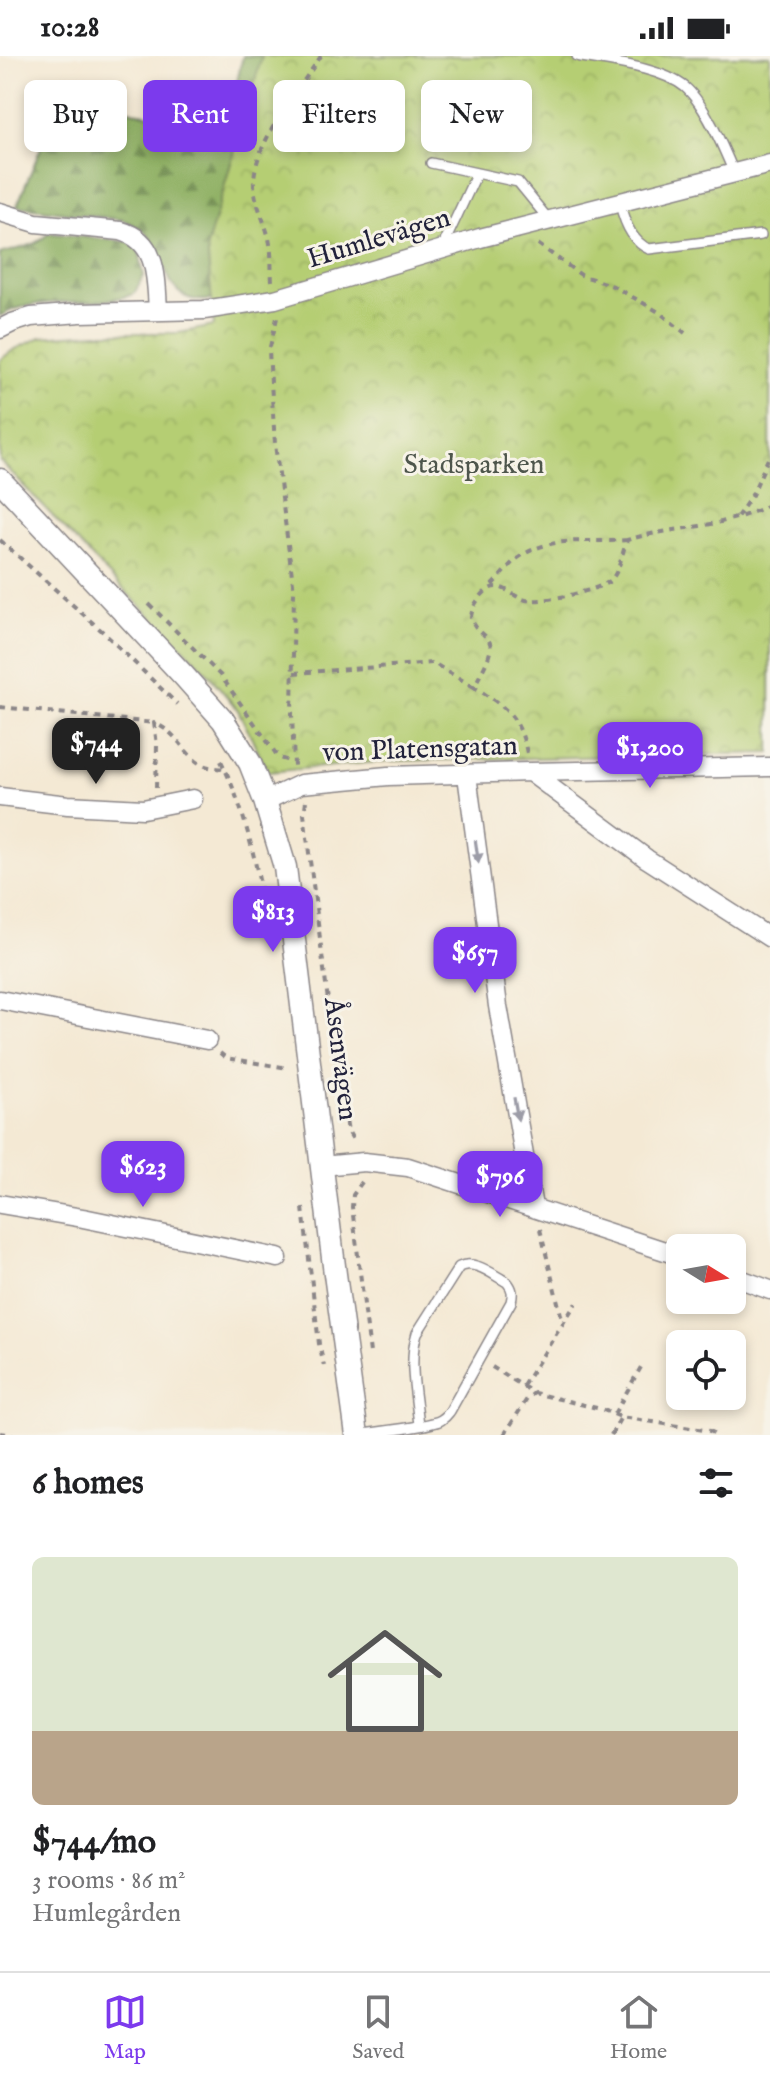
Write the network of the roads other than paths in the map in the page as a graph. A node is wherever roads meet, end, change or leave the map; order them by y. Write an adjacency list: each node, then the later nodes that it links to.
1 (577, 56): 5 (lane)
2 (431, 163): 4 (lane)
3 (770, 164): 5 (street, Humlevägen)
4 (477, 173): 8 (lane); 10 (lane)
5 (734, 173): 6 (street, Humlevägen)
6 (620, 204): 8 (street, Humlevägen); 9 (lane)
7 (0, 212): 11 (street)
8 (549, 220): 10 (street, Humlevägen)
9 (761, 235)
10 (441, 250): 11 (street, Humlevägen)
11 (158, 311): 12 (street, Humlevägen)
12 (0, 329)
13 (0, 480): 15 (street, Åsenvägen)
14 (0, 493): 15 (street, Åsenvägen)
15 (48, 532): 21 (street, Åsenvägen)
16 (770, 767): 17 (street)
17 (530, 772): 18 (street, von Platensgatan); 22 (street, von Platensgatan)
18 (467, 775): 21 (street, von Platensgatan); 27 (street, one-way to 27)
19 (0, 797): 20 (street)
20 (193, 799)
21 (265, 801): 25 (street, Åsenvägen)
22 (770, 938)
23 (0, 1000): 24 (street)
24 (207, 1040)
25 (322, 1166): 27 (street); 33 (street, Åsenvägen)
26 (0, 1204): 29 (street)
27 (533, 1207): 28 (street)
28 (666, 1251)
29 (278, 1258)
30 (746, 1281): 31 (street)
31 (770, 1290)
32 (419, 1425): 32 (lane); 33 (lane)
33 (357, 1435)

